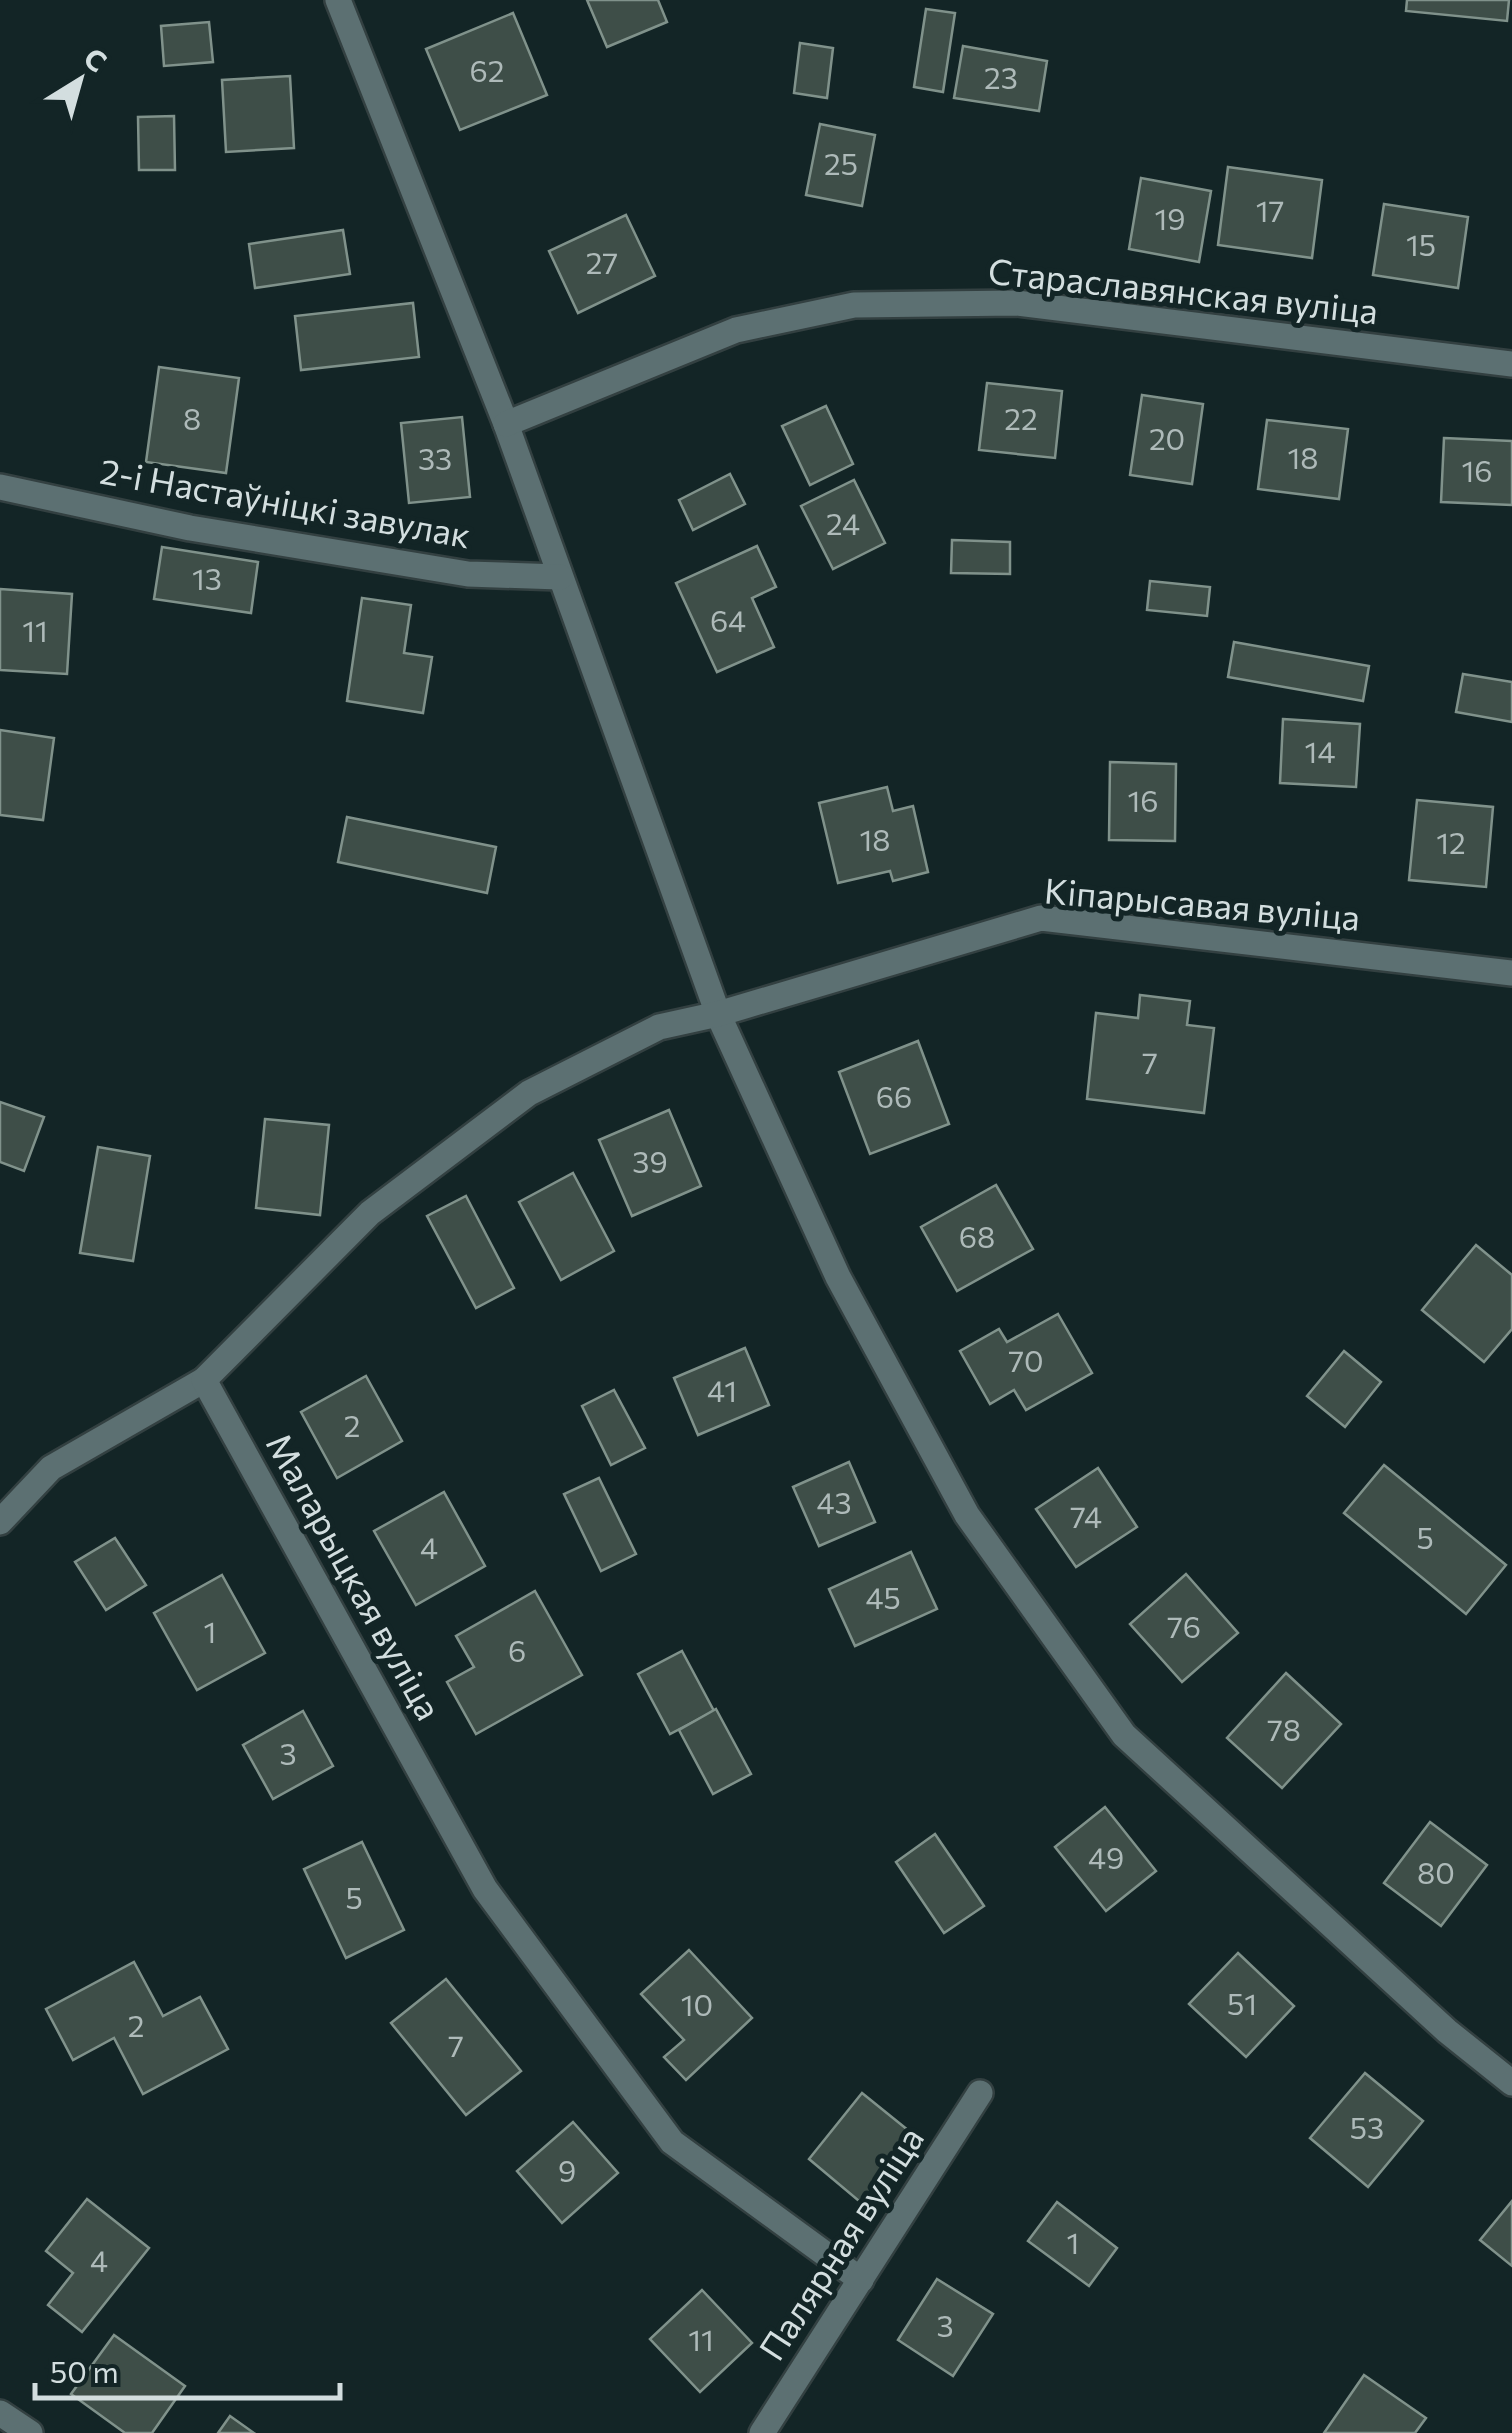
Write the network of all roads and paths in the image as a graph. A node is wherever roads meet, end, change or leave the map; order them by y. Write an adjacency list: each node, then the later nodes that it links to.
1 (338, 0): 3 (street)
2 (1512, 364): 3 (street, Стараславянская вуліца)
3 (506, 424): 5 (street)
4 (0, 487): 5 (street, 2-і Настаўніцкі завулак)
5 (560, 578): 7 (street)
6 (1512, 972): 7 (street, Кіпарысавая вуліца)
7 (718, 1014): 8 (street); 10 (street)
8 (204, 1380): 9 (street); 12 (street, Маларыцкая вуліца)
9 (0, 1522)
10 (1512, 2083)
11 (980, 2093): 12 (street, Палярная вуліца)
12 (862, 2280): 15 (street, Палярная вуліца)
13 (0, 2412): 14 (street)
14 (30, 2433)
15 (762, 2433)

